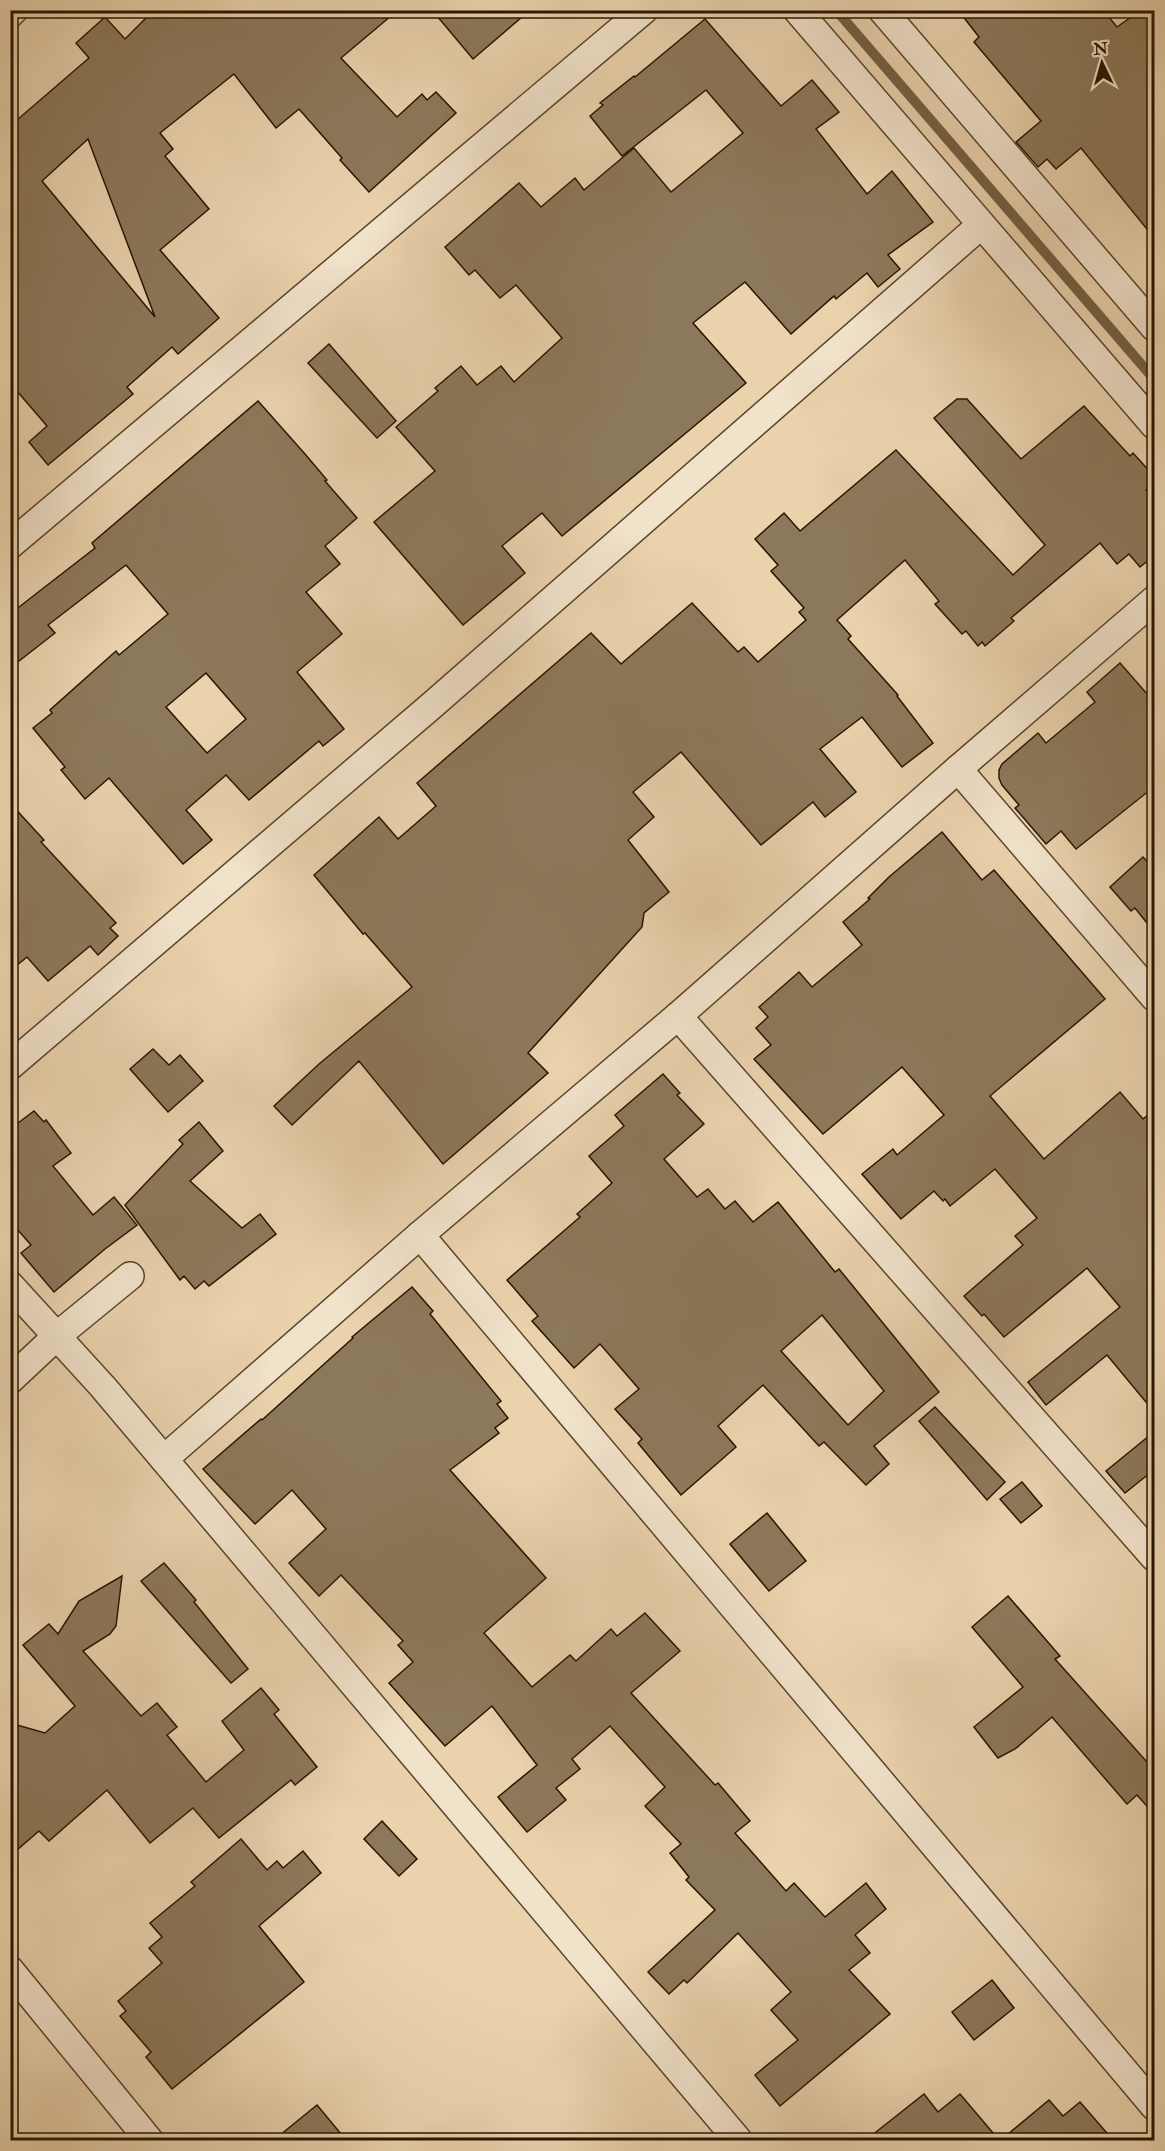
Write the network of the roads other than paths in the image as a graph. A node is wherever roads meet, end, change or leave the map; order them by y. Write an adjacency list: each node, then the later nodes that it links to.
1 (14, 10): 5 (street)
2 (644, 10): 9 (street)
3 (797, 10): 6 (street)
4 (882, 10): 7 (street)
5 (10, 14)
6 (981, 225): 8 (street); 14 (street)
7 (1155, 327)
8 (1155, 424)
9 (10, 545)
10 (1155, 600): 11 (street)
11 (958, 769): 12 (street); 13 (street)
12 (1155, 997)
13 (678, 1016): 15 (street); 21 (street)
14 (10, 1066)
15 (420, 1235): 20 (street); 23 (street)
16 (130, 1276): 18 (street)
17 (10, 1285): 18 (street)
18 (58, 1335): 19 (street); 20 (street)
19 (10, 1380)
20 (164, 1459): 25 (street)
21 (1155, 1557)
22 (10, 1970): 24 (street)
23 (1155, 2106)
24 (150, 2140)
25 (738, 2140)

